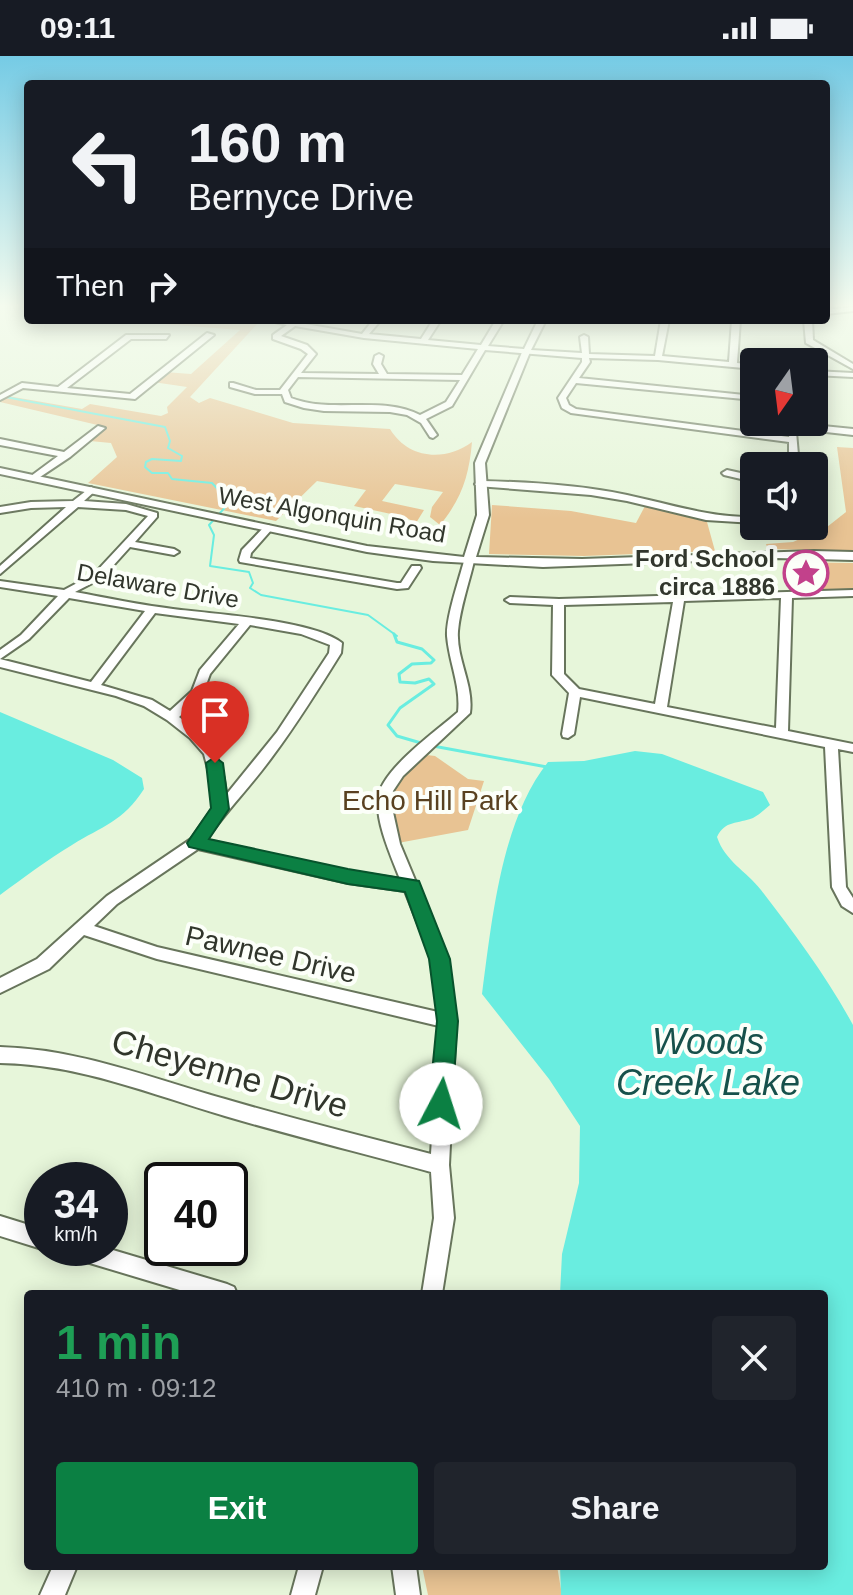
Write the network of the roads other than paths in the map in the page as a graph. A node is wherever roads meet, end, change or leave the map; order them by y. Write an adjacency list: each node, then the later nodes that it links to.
1 (77, 376): 14 (street)
2 (155, 376): 14 (street)
3 (295, 376): 15 (street)
4 (306, 376): 5 (street)
5 (384, 376)
6 (441, 376): 9 (street)
7 (516, 376): 34 (main road)
8 (576, 376): 10 (street)
9 (465, 378): 20 (street)
10 (574, 380): 17 (street); 18 (street)
11 (0, 382): 12 (street)
12 (22, 385): 14 (street); 16 (street)
13 (233, 385): 15 (street)
14 (60, 389)
15 (284, 392): 20 (street)
16 (3, 396)
17 (740, 397)
18 (569, 409): 19 (street); 26 (street)
19 (557, 412)
20 (421, 418): 24 (street)
21 (101, 428): 29 (street)
22 (828, 429): 23 (street)
23 (853, 432)
24 (433, 435)
25 (793, 436): 26 (street)
26 (793, 440): 28 (street)
27 (0, 442): 29 (street)
28 (793, 452)
29 (67, 455): 33 (street)
30 (0, 471): 33 (main road, West Algonquin Road)
31 (727, 473): 32 (street)
32 (740, 476)
33 (34, 478): 35 (main road, West Algonquin Road)
34 (480, 484): 38 (street); 43 (main road)
35 (91, 490): 36 (street); 39 (main road, West Algonquin Road)
36 (73, 503): 37 (street); 40 (street); 45 (street)
37 (2, 508)
38 (740, 519)
39 (268, 528): 43 (main road, West Algonquin Road); 44 (street)
40 (127, 544): 41 (street); 47 (street)
41 (174, 552)
42 (853, 556): 43 (main road, West Algonquin Road)
43 (469, 561): 67 (street)
44 (416, 568)
45 (0, 571)
46 (0, 584): 47 (street, Delaware Drive)
47 (68, 592): 53 (street, Delaware Drive); 55 (street)
48 (853, 593): 49 (street)
49 (787, 595): 50 (street); 62 (street)
50 (679, 599): 52 (street); 59 (street)
51 (510, 600): 52 (street)
52 (559, 602): 58 (street)
53 (152, 609): 54 (street, Delaware Drive); 57 (street)
54 (246, 623): 60 (street); 65 (street, Delaware Drive)
55 (0, 655)
56 (0, 663): 57 (street)
57 (94, 686): 60 (street)
58 (575, 692): 59 (street); 61 (street)
59 (661, 708): 62 (street)
60 (171, 717): 65 (street)
61 (568, 734)
62 (782, 735): 63 (street)
63 (831, 745): 64 (street); 68 (street)
64 (853, 748)
65 (220, 809): 66 (street)
66 (196, 843): 67 (street); 69 (street)
67 (412, 886): 71 (street)
68 (853, 907)
69 (85, 929): 70 (street); 71 (street, Pawnee Drive)
70 (0, 986)
71 (448, 1021): 73 (street)
72 (0, 1055): 73 (street, Cheyenne Drive)
73 (440, 1165): 78 (street)
74 (0, 1226): 75 (street)
75 (24, 1233)
76 (122, 1266): 77 (street)
77 (181, 1288)
78 (433, 1290)
79 (63, 1570): 82 (street)
80 (310, 1570): 83 (street)
81 (405, 1570): 84 (street)
82 (52, 1595)
83 (303, 1595)
84 (408, 1595)

